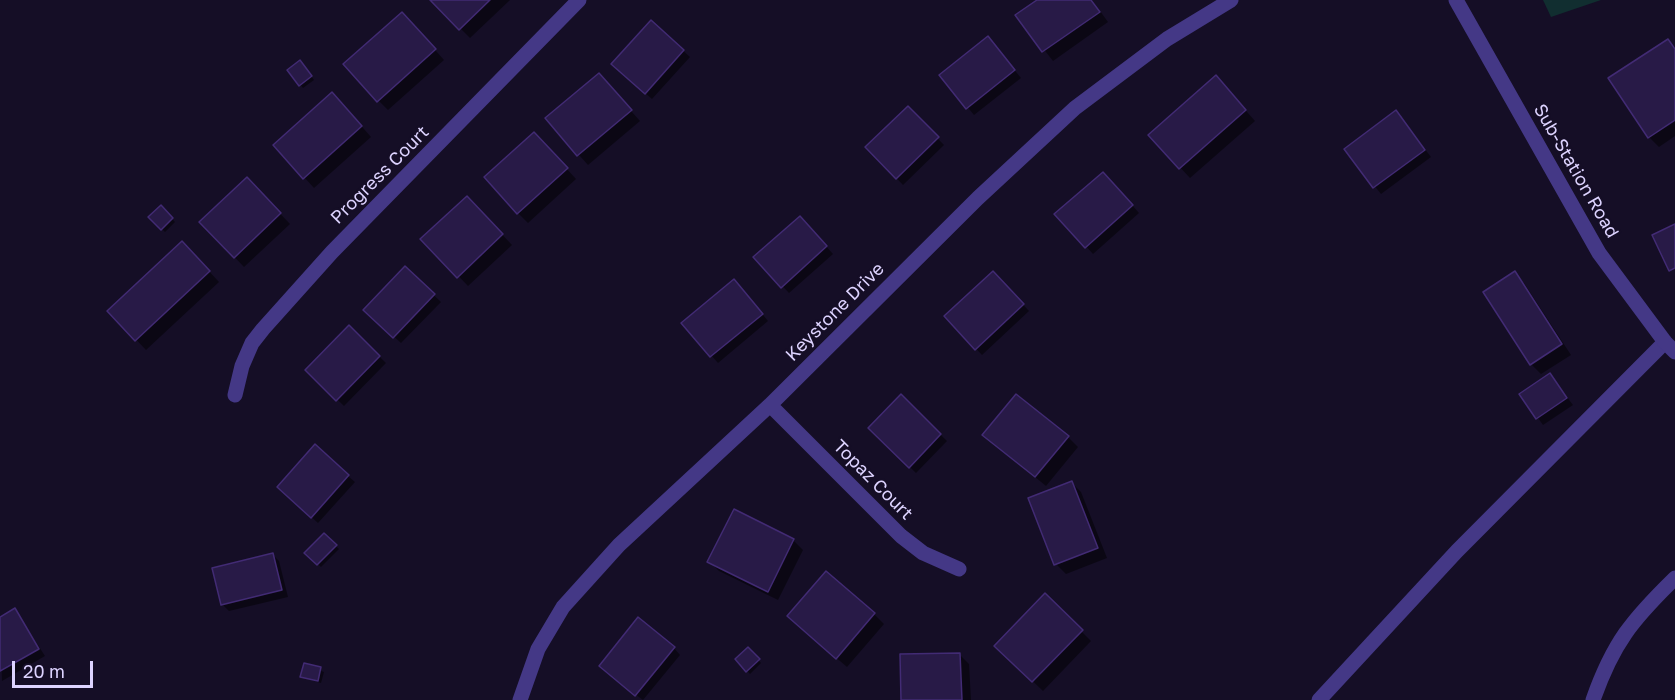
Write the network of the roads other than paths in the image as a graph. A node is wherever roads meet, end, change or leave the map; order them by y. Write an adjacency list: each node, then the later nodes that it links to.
1 (579, 0): 5 (street, Progress Court)
2 (1231, 0): 6 (street, Keystone Drive)
3 (1456, 0): 4 (street, Sub-Station Road)
4 (1670, 347): 10 (street)
5 (235, 395)
6 (770, 405): 7 (street, Topaz Court); 9 (street, Keystone Drive)
7 (959, 569)
8 (1675, 578): 11 (street)
9 (520, 700)
10 (1319, 700)
11 (1593, 700)

